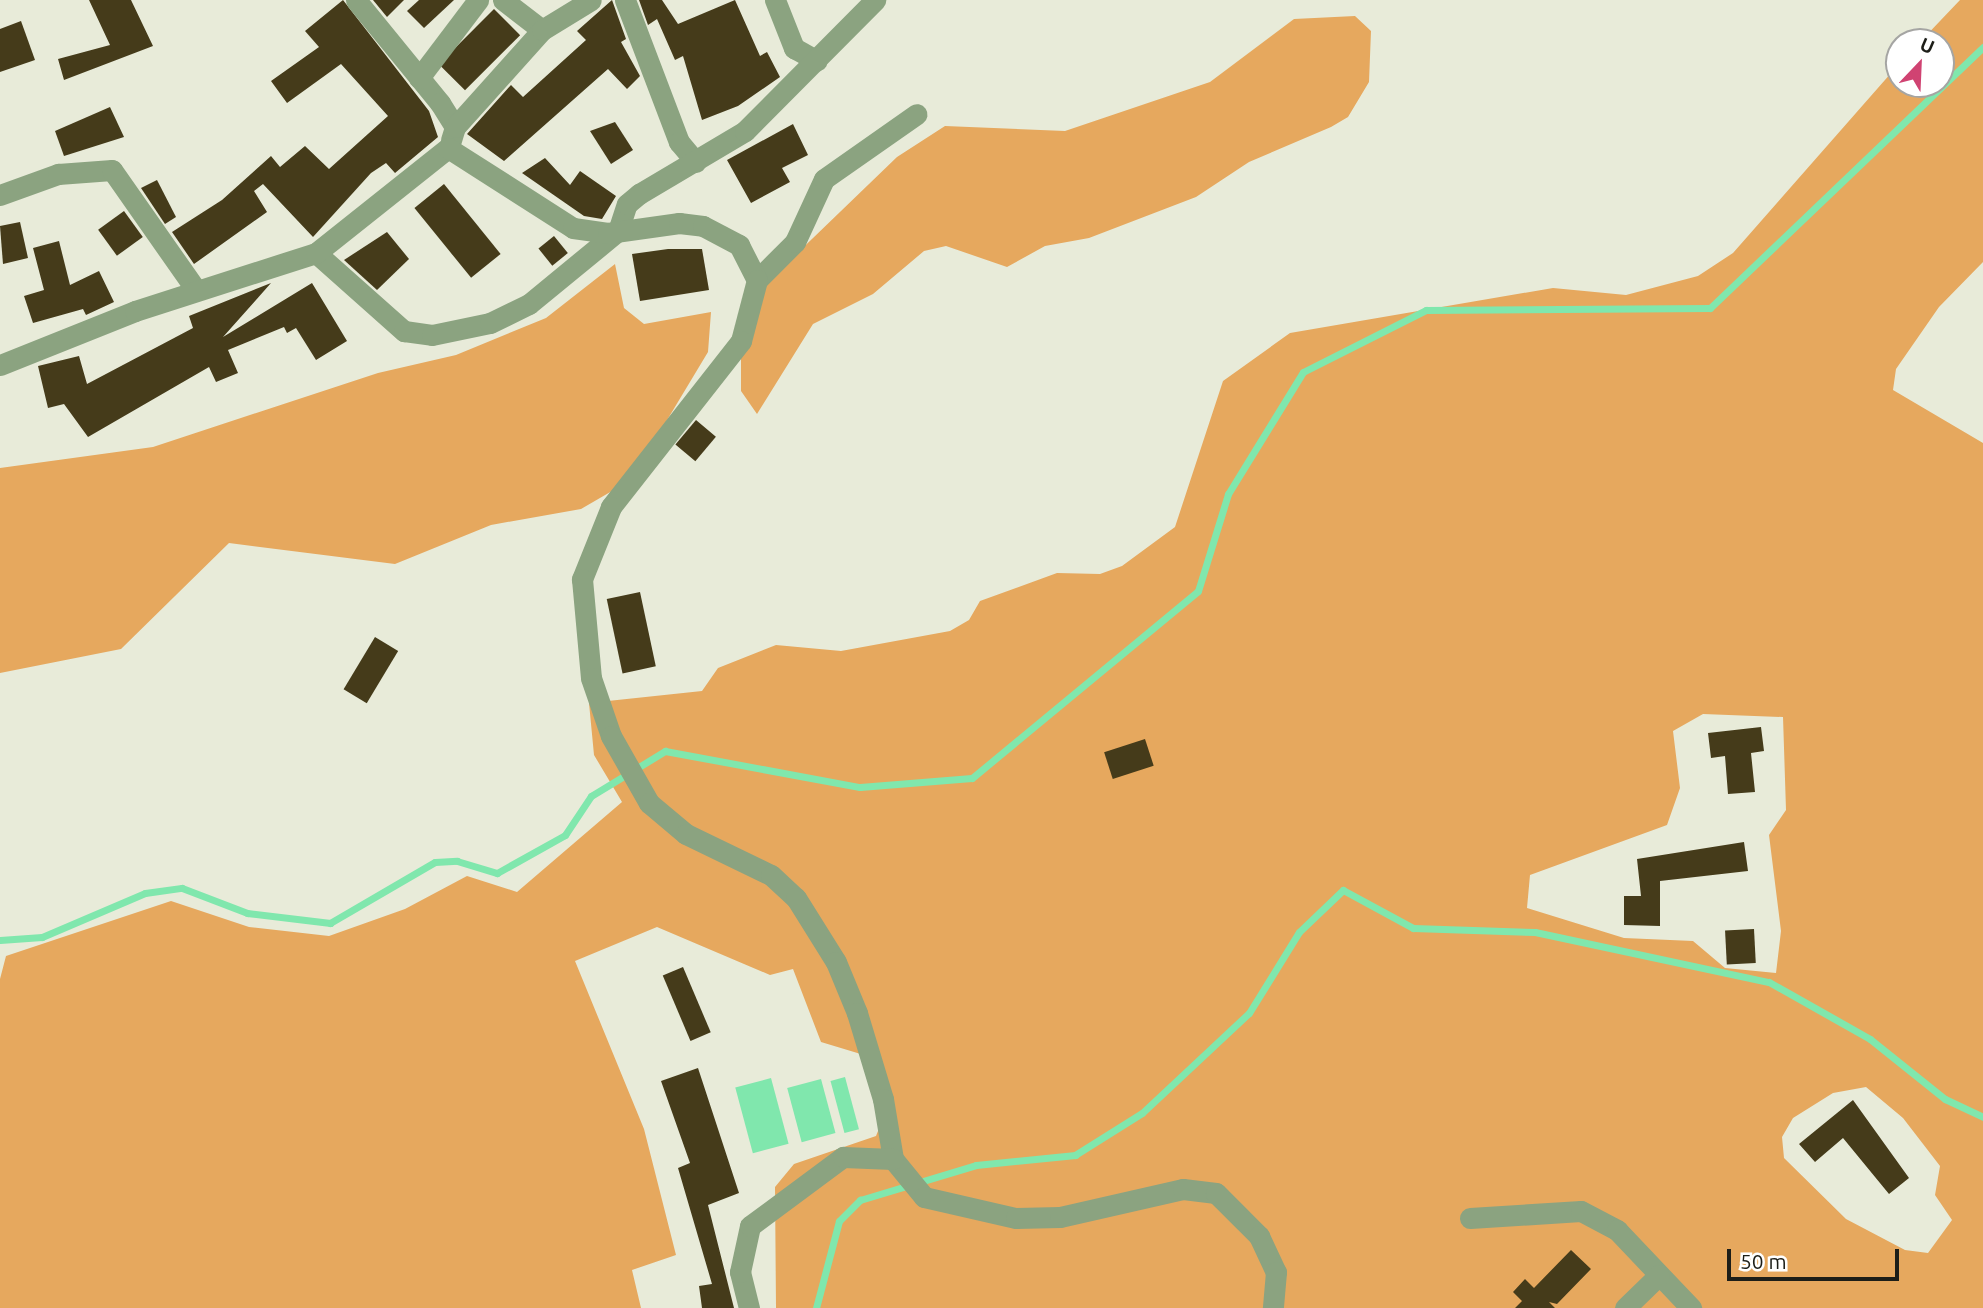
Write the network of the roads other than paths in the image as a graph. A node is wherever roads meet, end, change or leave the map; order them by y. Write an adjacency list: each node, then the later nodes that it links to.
1 (356, 0): 10 (street)
2 (478, 0): 10 (street)
3 (503, 0): 8 (street)
4 (591, 0): 8 (street)
5 (625, 0): 14 (street)
6 (775, 0): 9 (street)
7 (875, 0): 9 (street)
8 (542, 30): 12 (street)
9 (817, 61): 14 (street)
10 (419, 78): 12 (street)
11 (917, 114): 18 (street)
12 (454, 127): 13 (street)
13 (448, 148): 16 (street); 17 (street)
14 (696, 162): 16 (street)
15 (0, 195): 19 (street)
16 (618, 231): 17 (street); 18 (street)
17 (316, 253): 19 (street)
18 (757, 280): 21 (street)
19 (196, 290): 20 (street)
20 (0, 365)
21 (899, 1168): 24 (street); 25 (street)
22 (1470, 1218): 23 (street)
23 (1658, 1275): 26 (street); 27 (street)
24 (749, 1308)
25 (1273, 1308)
26 (1625, 1308)
27 (1691, 1308)

